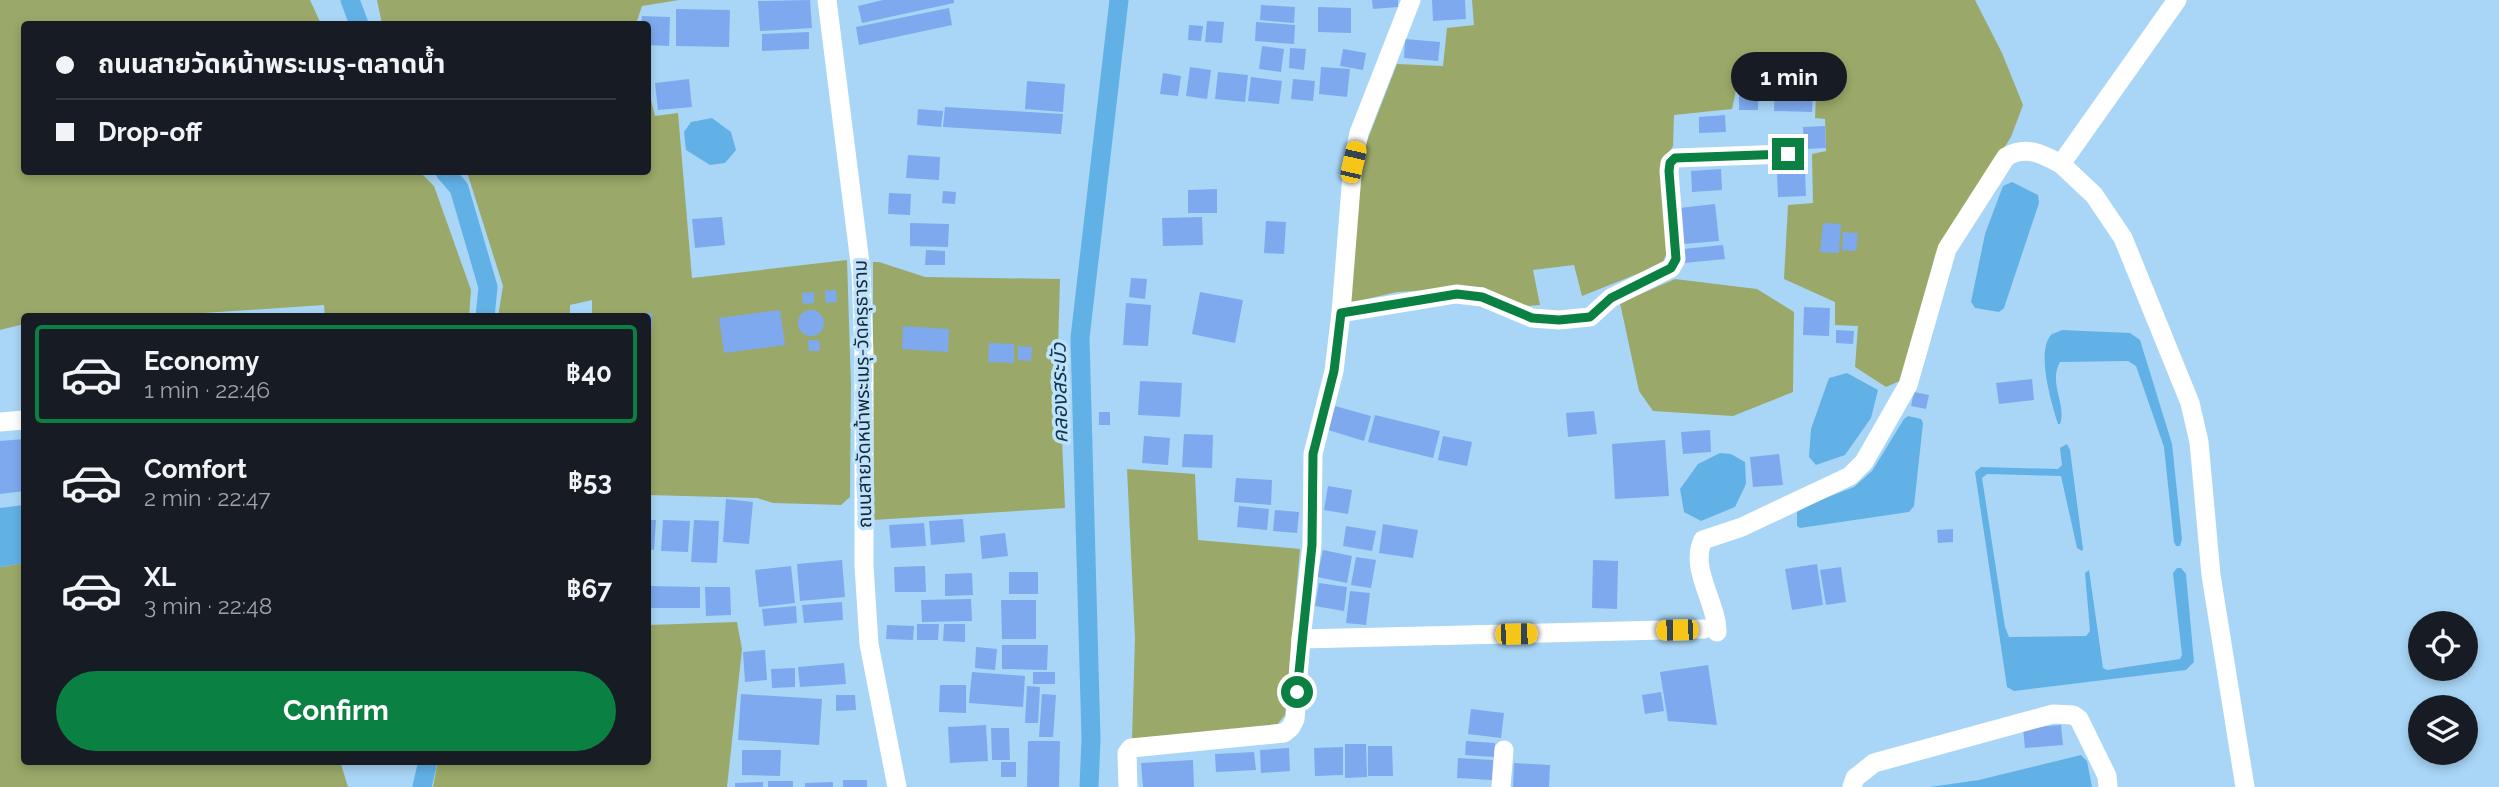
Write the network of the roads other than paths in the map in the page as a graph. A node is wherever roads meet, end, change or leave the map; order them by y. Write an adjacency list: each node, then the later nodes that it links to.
1 (827, 0): 11 (street, ถนนสายวัดหน้าพระเมรุ-วัดครุธาราม)
2 (1411, 0): 6 (street)
3 (2176, 0): 5 (street)
4 (1788, 154): 6 (street)
5 (2061, 164): 9 (street); 16 (street)
6 (1341, 313): 9 (street)
7 (21, 420): 8 (street)
8 (0, 422)
9 (1301, 639): 12 (street)
10 (1504, 750): 13 (street)
11 (897, 787)
12 (1128, 787)
13 (1501, 787)
14 (1852, 787): 15 (street)
15 (2108, 787)
16 (2245, 787)

